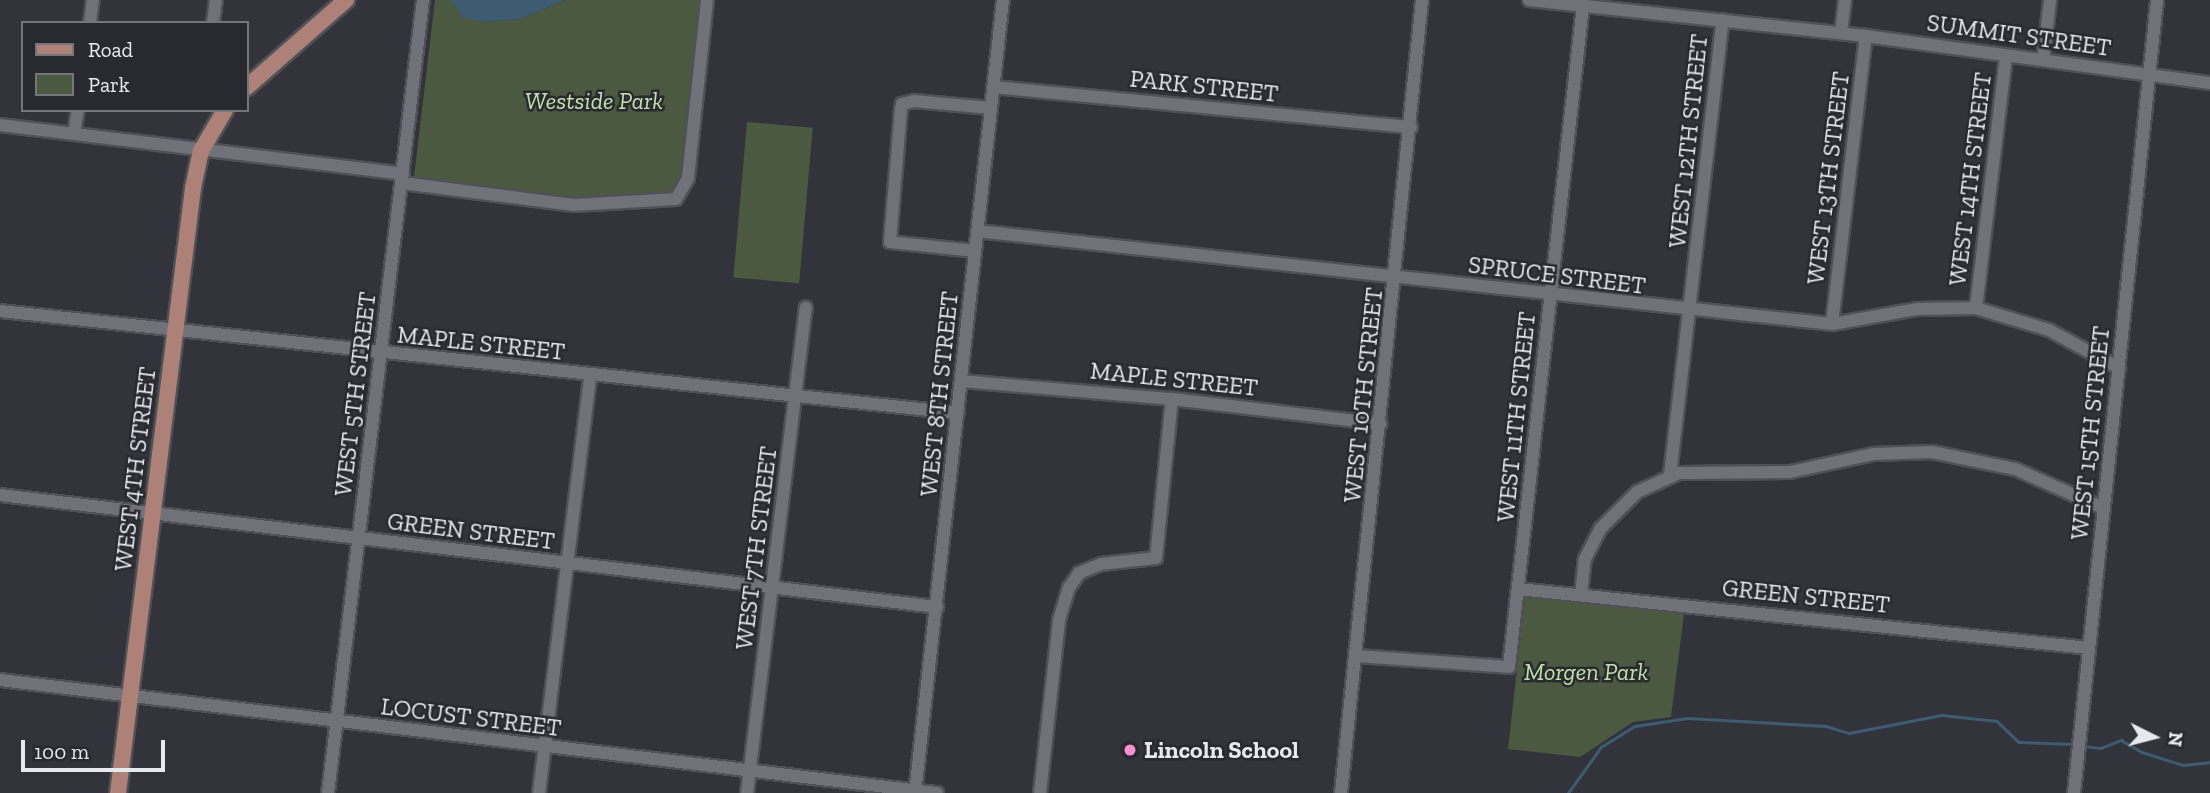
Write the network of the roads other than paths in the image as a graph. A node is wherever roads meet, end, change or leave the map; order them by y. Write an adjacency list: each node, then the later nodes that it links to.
1 (93, 0): 15 (street)
2 (216, 0): 16 (street)
3 (346, 0): 23 (main road)
4 (424, 0): 32 (street, WEST 5TH STREET)
5 (707, 0): 32 (street)
6 (1003, 0): 24 (street, WEST 8TH STREET)
7 (1422, 0): 29 (street, WEST 10TH STREET)
8 (1529, 0): 12 (street, SUMMIT STREET)
9 (1845, 0): 17 (street)
10 (2050, 0): 20 (street)
11 (2157, 0): 21 (street, WEST 15TH STREET)
12 (1583, 5): 13 (street, SUMMIT STREET); 36 (street, WEST 11TH STREET)
13 (1635, 5): 14 (street, SUMMIT STREET)
14 (1723, 20): 17 (street, SUMMIT STREET); 40 (street, WEST 12TH STREET)
15 (90, 21)
16 (214, 21)
17 (1841, 33): 18 (street, SUMMIT STREET)
18 (1866, 36): 19 (street, SUMMIT STREET); 41 (street, WEST 13TH STREET)
19 (2006, 56): 20 (street, SUMMIT STREET); 38 (street, WEST 14TH STREET)
20 (2043, 60): 21 (street, SUMMIT STREET)
21 (2151, 77): 22 (street, SUMMIT STREET); 44 (street, WEST 15TH STREET)
22 (2210, 83)
23 (248, 86)
24 (994, 87): 25 (street, WEST 8TH STREET); 29 (street, PARK STREET)
25 (992, 108): 33 (street, WEST 8TH STREET); 34 (street)
26 (78, 112): 30 (street)
27 (224, 112): 31 (main road)
28 (0, 125): 30 (street)
29 (1411, 127): 35 (street, WEST 10TH STREET)
30 (74, 134): 31 (street)
31 (201, 151): 32 (street); 42 (main road, WEST 4TH STREET)
32 (403, 179): 43 (street, WEST 5TH STREET)
33 (977, 231): 34 (street, WEST 8TH STREET); 35 (street, SPRUCE STREET)
34 (975, 251): 46 (street, WEST 8TH STREET)
35 (1396, 278): 36 (street, SPRUCE STREET); 50 (street, WEST 10TH STREET)
36 (1550, 296): 40 (street, SPRUCE STREET); 58 (street, WEST 11TH STREET)
37 (806, 308): 47 (street, WEST 7TH STREET)
38 (1976, 308): 41 (street, SPRUCE STREET); 44 (street, SPRUCE STREET)
39 (0, 311): 42 (street, MAPLE STREET)
40 (1690, 312): 41 (street, SPRUCE STREET); 51 (street, WEST 12TH STREET)
41 (1832, 324)
42 (175, 330): 43 (street, MAPLE STREET); 54 (main road, WEST 4TH STREET)
43 (381, 354): 45 (street, MAPLE STREET); 55 (street, WEST 5TH STREET)
44 (2119, 368): 53 (street, WEST 15TH STREET)
45 (590, 377): 47 (street, MAPLE STREET); 56 (street)
46 (961, 381): 48 (street, MAPLE STREET); 49 (street, WEST 8TH STREET)
47 (796, 397): 49 (street, MAPLE STREET); 57 (street, WEST 7TH STREET)
48 (1172, 399): 50 (street, MAPLE STREET); 74 (street)
49 (958, 413): 60 (street, WEST 8TH STREET)
50 (1381, 424): 62 (street, WEST 10TH STREET)
51 (1671, 475): 53 (street); 59 (street)
52 (0, 495): 54 (street, GREEN STREET)
53 (2103, 508): 61 (street, WEST 15TH STREET)
54 (151, 514): 55 (street, GREEN STREET); 64 (main road, WEST 4TH STREET)
55 (359, 539): 56 (street, GREEN STREET); 65 (street, WEST 5TH STREET)
56 (567, 564): 57 (street, GREEN STREET); 66 (street)
57 (772, 589): 60 (street, GREEN STREET); 67 (street, WEST 7TH STREET)
58 (1518, 589): 59 (street, GREEN STREET); 62 (street, WEST 11TH STREET)
59 (1581, 595): 61 (street, GREEN STREET)
60 (937, 607): 68 (street, WEST 8TH STREET)
61 (2089, 648): 76 (street, WEST 15TH STREET)
62 (1356, 656): 75 (street, WEST 10TH STREET)
63 (0, 680): 64 (street, LOCUST STREET)
64 (130, 694): 65 (street, LOCUST STREET); 69 (main road, WEST 4TH STREET)
65 (337, 722): 66 (street, LOCUST STREET); 70 (street, WEST 5TH STREET)
66 (545, 747): 67 (street, LOCUST STREET); 71 (street)
67 (749, 772): 68 (street, LOCUST STREET); 72 (street, WEST 7TH STREET)
68 (915, 792): 73 (street, LOCUST STREET)
69 (118, 793)
70 (328, 793)
71 (539, 793)
72 (747, 793)
73 (937, 793)
74 (1040, 793)
75 (1340, 793)
76 (2074, 793)

